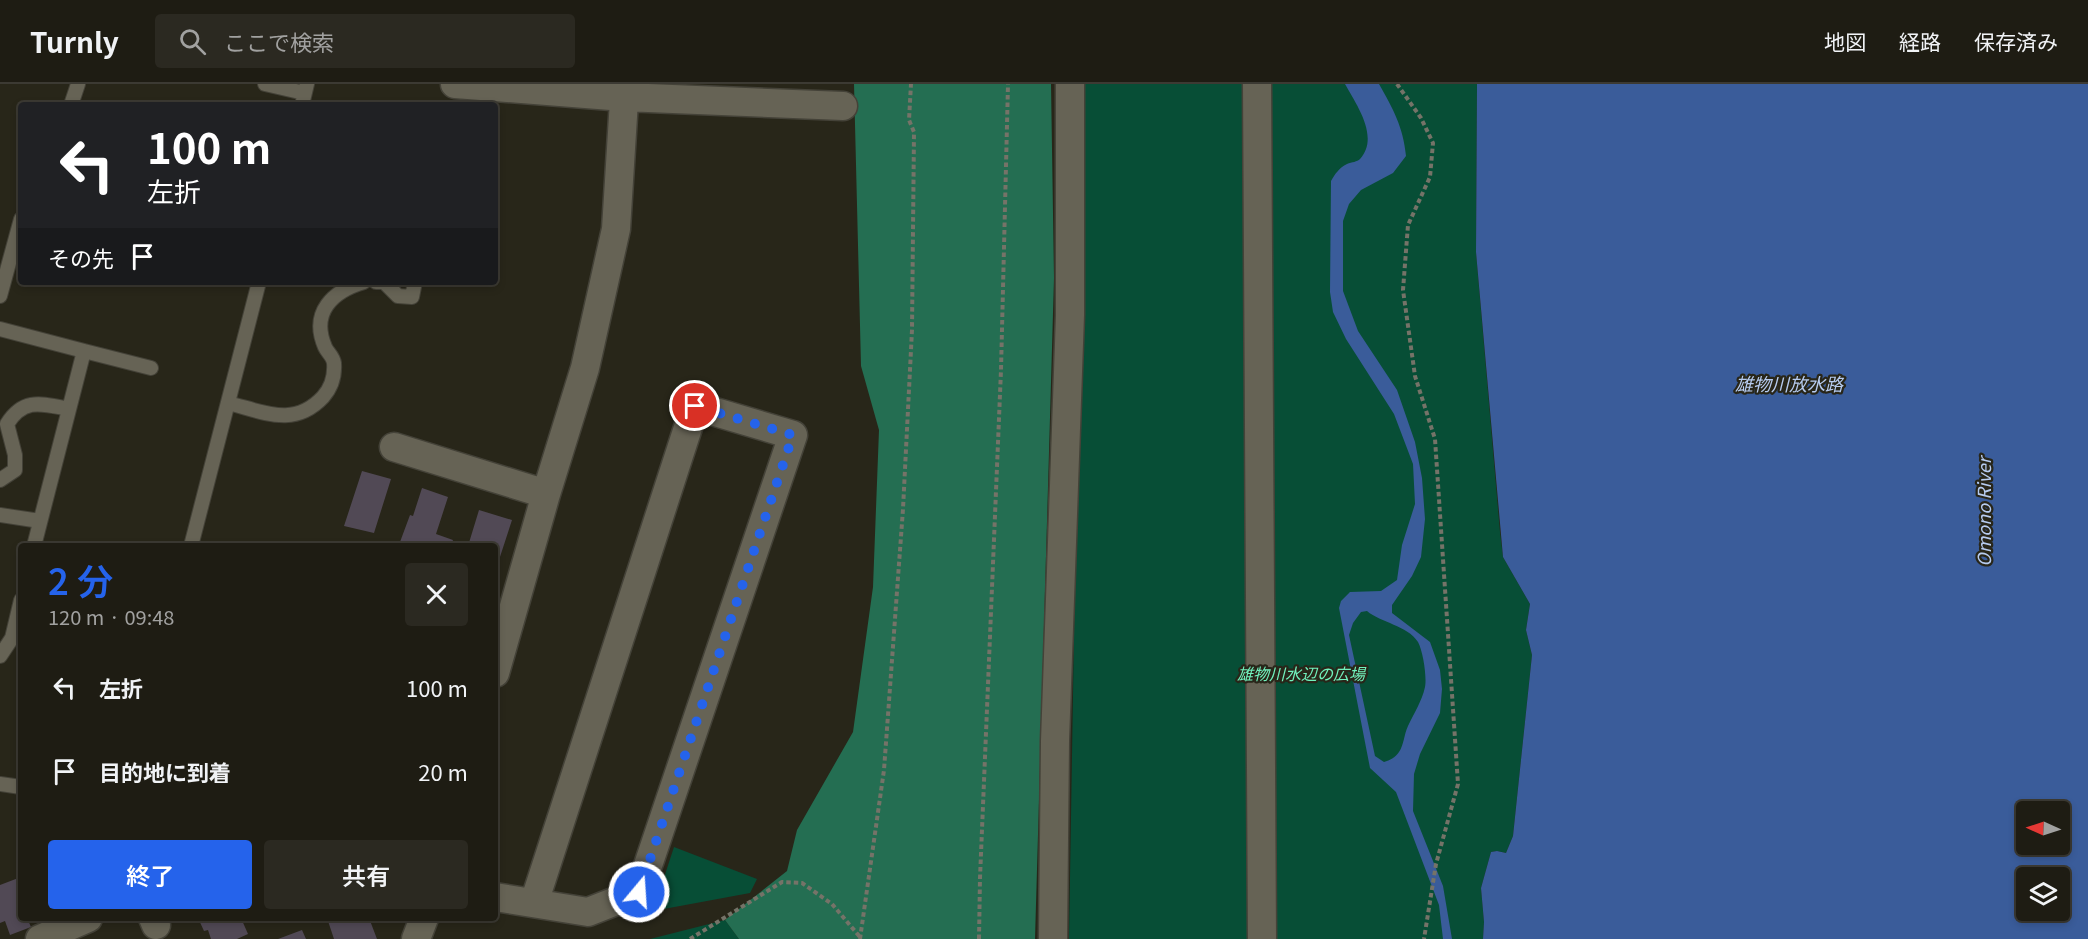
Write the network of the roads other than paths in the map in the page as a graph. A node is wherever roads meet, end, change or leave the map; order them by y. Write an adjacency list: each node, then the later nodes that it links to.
1 (78, 84): 8 (lane)
2 (265, 84): 7 (lane)
3 (455, 84): 6 (street)
4 (1070, 84): 39 (street)
5 (1257, 84): 40 (street)
6 (625, 90): 9 (street); 23 (street)
7 (304, 94)
8 (72, 102)
9 (843, 106)
10 (18, 230): 15 (lane)
11 (258, 285): 19 (lane)
12 (354, 285): 19 (lane)
13 (387, 285): 14 (lane)
14 (414, 285)
15 (0, 296)
16 (0, 329): 17 (lane)
17 (84, 351): 18 (lane); 20 (lane)
18 (151, 368)
19 (228, 403): 27 (lane)
20 (69, 410): 22 (lane); 25 (lane)
21 (394, 447): 23 (street)
22 (0, 480)
23 (546, 494): 29 (street)
24 (0, 515): 25 (lane)
25 (40, 521): 26 (lane)
26 (35, 543)
27 (192, 543)
28 (18, 613): 30 (lane)
29 (500, 637)
30 (0, 656)
31 (0, 784): 32 (lane)
32 (18, 787)
33 (498, 897): 34 (street)
34 (534, 903): 34 (street)
35 (81, 921): 37 (street)
36 (423, 921): 38 (street)
37 (40, 939)
38 (416, 939)
39 (1053, 939)
40 (1262, 939)

